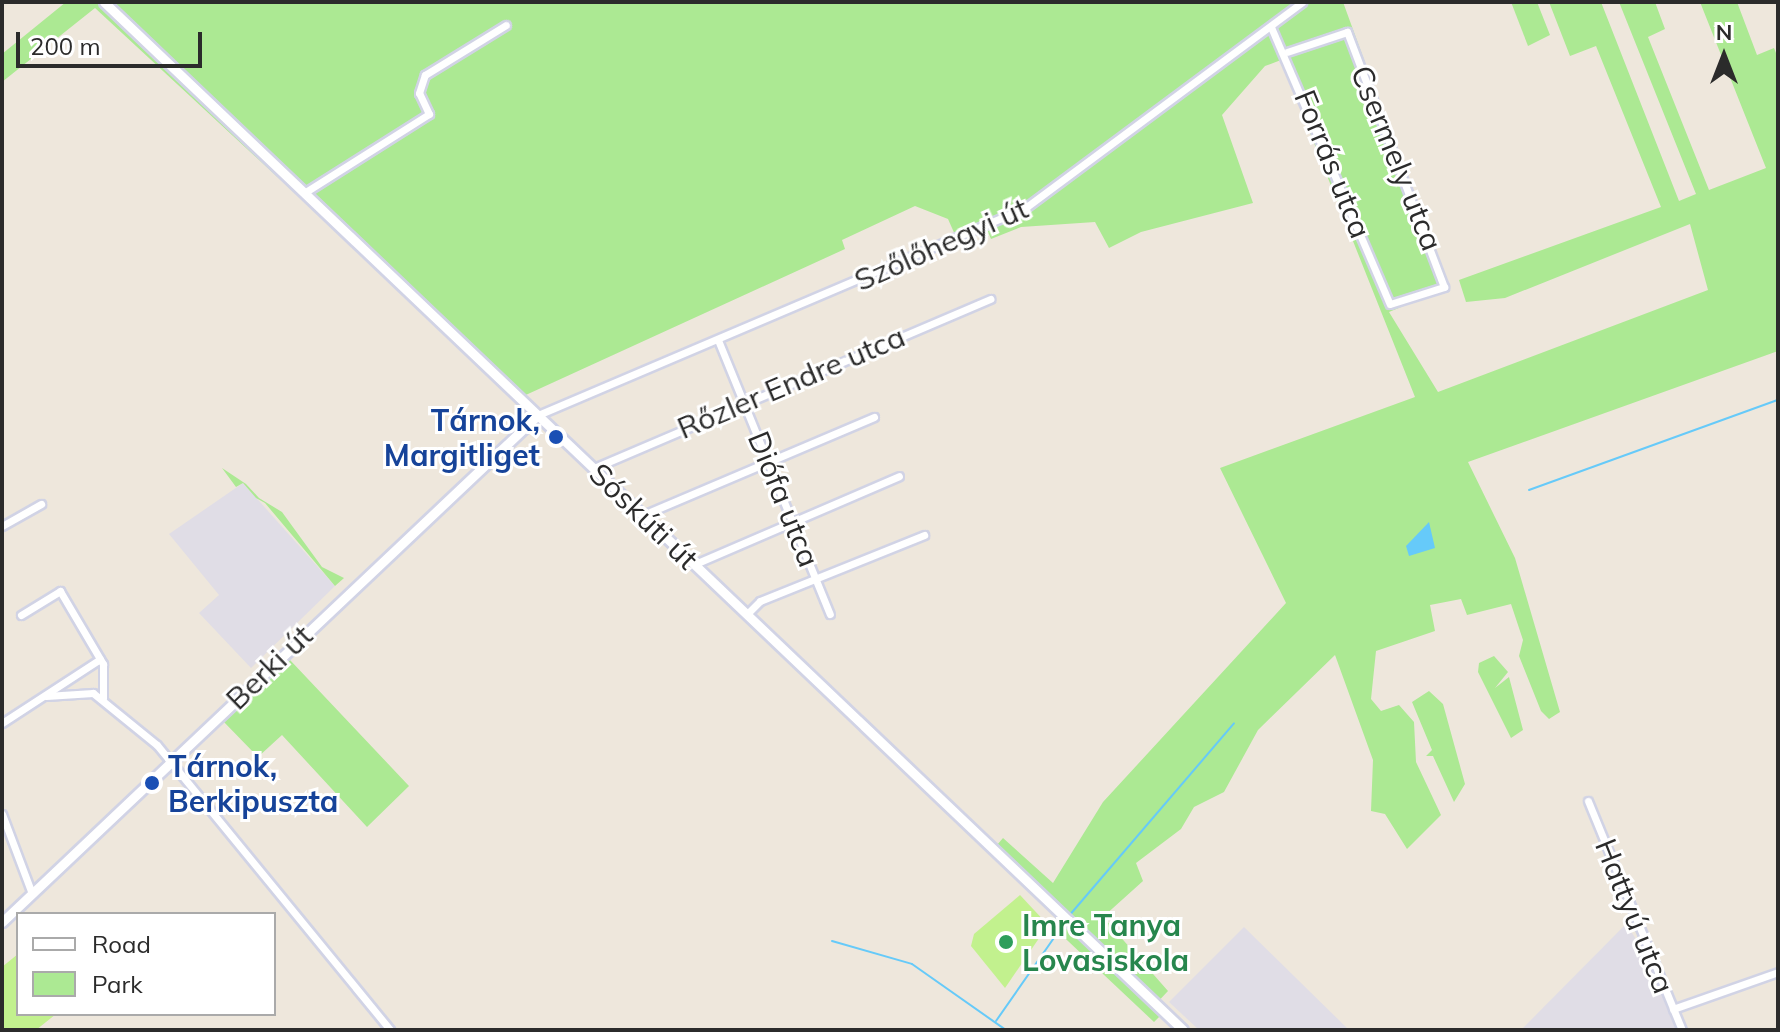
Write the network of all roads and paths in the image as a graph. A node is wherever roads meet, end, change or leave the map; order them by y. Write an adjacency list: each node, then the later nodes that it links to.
1 (104, 2): 6 (main road, Sóskúti út)
2 (1302, 2): 4 (street, Szőlőhegyi út)
3 (506, 25): 6 (street)
4 (1271, 27): 5 (street, Forrás utca); 9 (street, Szőlőhegyi út)
5 (1287, 52): 8 (street, Forrás utca); 8 (street, Csermely utca)
6 (304, 193): 11 (main road, Sóskúti út)
7 (991, 299): 10 (street, Rőzler Endre utca)
8 (1390, 304)
9 (718, 340): 10 (street, Diófa utca); 11 (street, Szőlőhegyi út)
10 (744, 402): 13 (street, Diófa utca); 14 (street, Rőzler Endre utca)
11 (538, 415): 14 (main road, Sóskúti út); 30 (main road, Berki út)
12 (874, 417): 13 (street)
13 (768, 461): 17 (street); 18 (street, Diófa utca)
14 (594, 468): 17 (main road, Sóskúti út)
15 (899, 476): 18 (street)
16 (41, 504): 19 (street)
17 (643, 515): 21 (main road, Sóskúti út)
18 (792, 519): 21 (street); 22 (street, Diófa utca)
19 (2, 526)
20 (924, 535): 22 (street)
21 (695, 564): 23 (main road, Sóskúti út)
22 (816, 578): 23 (street); 24 (street, Diófa utca)
23 (747, 614): 38 (main road, Sóskúti út)
24 (830, 614)
25 (21, 615): 26 (street)
26 (100, 659): 27 (street); 28 (street)
27 (46, 696): 28 (street); 29 (street)
28 (103, 699): 30 (street)
29 (2, 723)
30 (171, 761): 33 (main road, Berki út); 37 (street)
31 (1588, 801): 36 (street, Hattyú utca)
32 (2, 814): 33 (street)
33 (32, 894): 34 (main road, Berki út)
34 (2, 922)
35 (1778, 972): 36 (street)
36 (1673, 1009): 39 (street, Hattyú utca)
37 (390, 1030)
38 (1183, 1030)
39 (1682, 1030)

